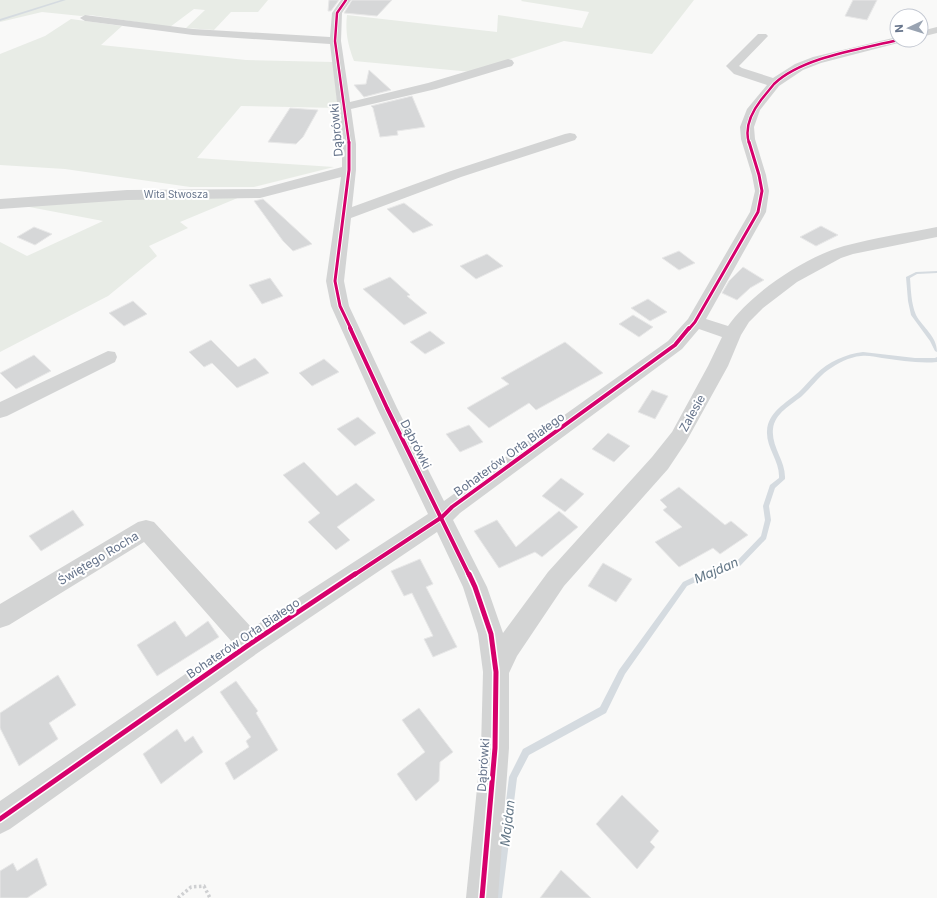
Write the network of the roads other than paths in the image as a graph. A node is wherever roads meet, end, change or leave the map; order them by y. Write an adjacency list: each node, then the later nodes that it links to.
1 (346, 0): 4 (street, Dąbrówki)
2 (85, 18): 4 (street)
3 (762, 36): 7 (street)
4 (335, 41): 8 (street, Dąbrówki)
5 (889, 42): 7 (street, Bohaterów Orła Białego)
6 (508, 63): 8 (street)
7 (775, 83): 14 (street, Bohaterów Orła Białego)
8 (344, 107): 10 (street, Dąbrówki)
9 (570, 137): 12 (street)
10 (349, 170): 11 (street, Wita Stwosza); 12 (street, Dąbrówki)
11 (0, 204)
12 (343, 216): 18 (street, Dąbrówki)
13 (937, 232): 15 (street, Zalesie)
14 (695, 322): 15 (street); 18 (street, Bohaterów Orła Białego)
15 (732, 334): 21 (street, Zalesie)
16 (108, 358): 17 (street)
17 (0, 410)
18 (442, 517): 20 (street, Bohaterów Orła Białego); 21 (street, Dąbrówki)
19 (0, 617): 20 (street, Świętego Rocha)
20 (250, 644): 22 (street, Bohaterów Orła Białego)
21 (496, 672): 23 (street, Dąbrówki)
22 (0, 820)
23 (482, 898)

